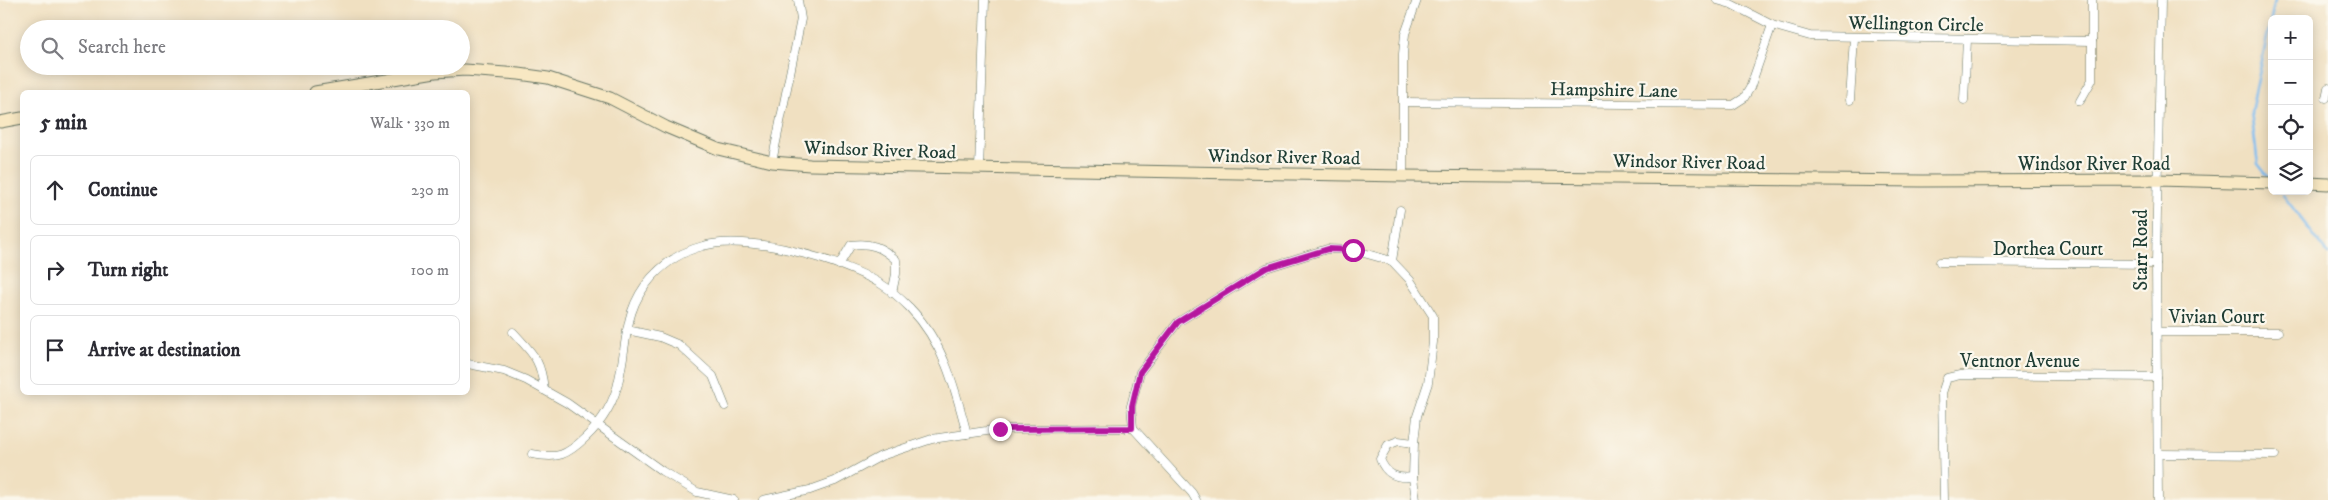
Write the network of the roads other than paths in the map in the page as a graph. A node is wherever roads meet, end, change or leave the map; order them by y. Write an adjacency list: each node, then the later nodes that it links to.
1 (798, 0): 22 (street)
2 (985, 0): 23 (street)
3 (1417, 0): 19 (street)
4 (1717, 0): 7 (street, Wellington Circle)
5 (2092, 0): 10 (street)
6 (2161, 0): 25 (street, Starr Road)
7 (1772, 25): 8 (street, Wellington Circle); 19 (street, Hampshire Lane)
8 (1854, 38): 9 (street, Wellington Circle); 16 (street)
9 (1968, 40): 10 (street, Wellington Circle); 17 (street)
10 (2092, 41): 18 (street)
11 (470, 70): 22 (main road, Windsor River Road)
12 (417, 75): 14 (main road, Windsor River Road)
13 (2328, 88): 15 (street)
14 (327, 90)
15 (2326, 98)
16 (1850, 100)
17 (1964, 100)
18 (2080, 101)
19 (1404, 102): 24 (street)
20 (20, 118): 21 (main road)
21 (0, 122)
22 (772, 162): 23 (main road, Windsor River Road)
23 (979, 169): 24 (main road, Windsor River Road)
24 (1404, 176): 25 (main road, Windsor River Road)
25 (2157, 180): 26 (main road, Windsor River Road); 32 (street, Starr Road)
26 (2268, 183)
27 (2313, 184): 28 (main road)
28 (2328, 184)
29 (1400, 210): 30 (street)
30 (1392, 261): 44 (street); 46 (street)
31 (1940, 262): 32 (street, Dorthea Court)
32 (2156, 264): 37 (street, Starr Road)
33 (839, 265): 34 (street); 34 (street); 35 (street)
34 (892, 293): 45 (street)
35 (627, 330): 42 (street); 43 (street)
36 (513, 332): 41 (street)
37 (2156, 332): 38 (street, Vivian Court); 40 (street, Starr Road)
38 (2278, 332)
39 (470, 364): 41 (street)
40 (2157, 377): 48 (street, Starr Road); 56 (street, Ventnor Avenue)
41 (544, 390): 43 (street)
42 (725, 406)
43 (598, 425): 47 (street); 51 (street)
44 (1132, 428): 45 (street); 54 (street)
45 (967, 434): 53 (street)
46 (1414, 442): 50 (street); 50 (street)
47 (532, 454)
48 (2158, 454): 49 (street); 57 (street, Starr Road)
49 (2275, 455)
50 (1413, 477): 55 (street)
51 (702, 497): 52 (street)
52 (734, 500)
53 (763, 500)
54 (1196, 500)
55 (1416, 500)
56 (1944, 500)
57 (2158, 500)

